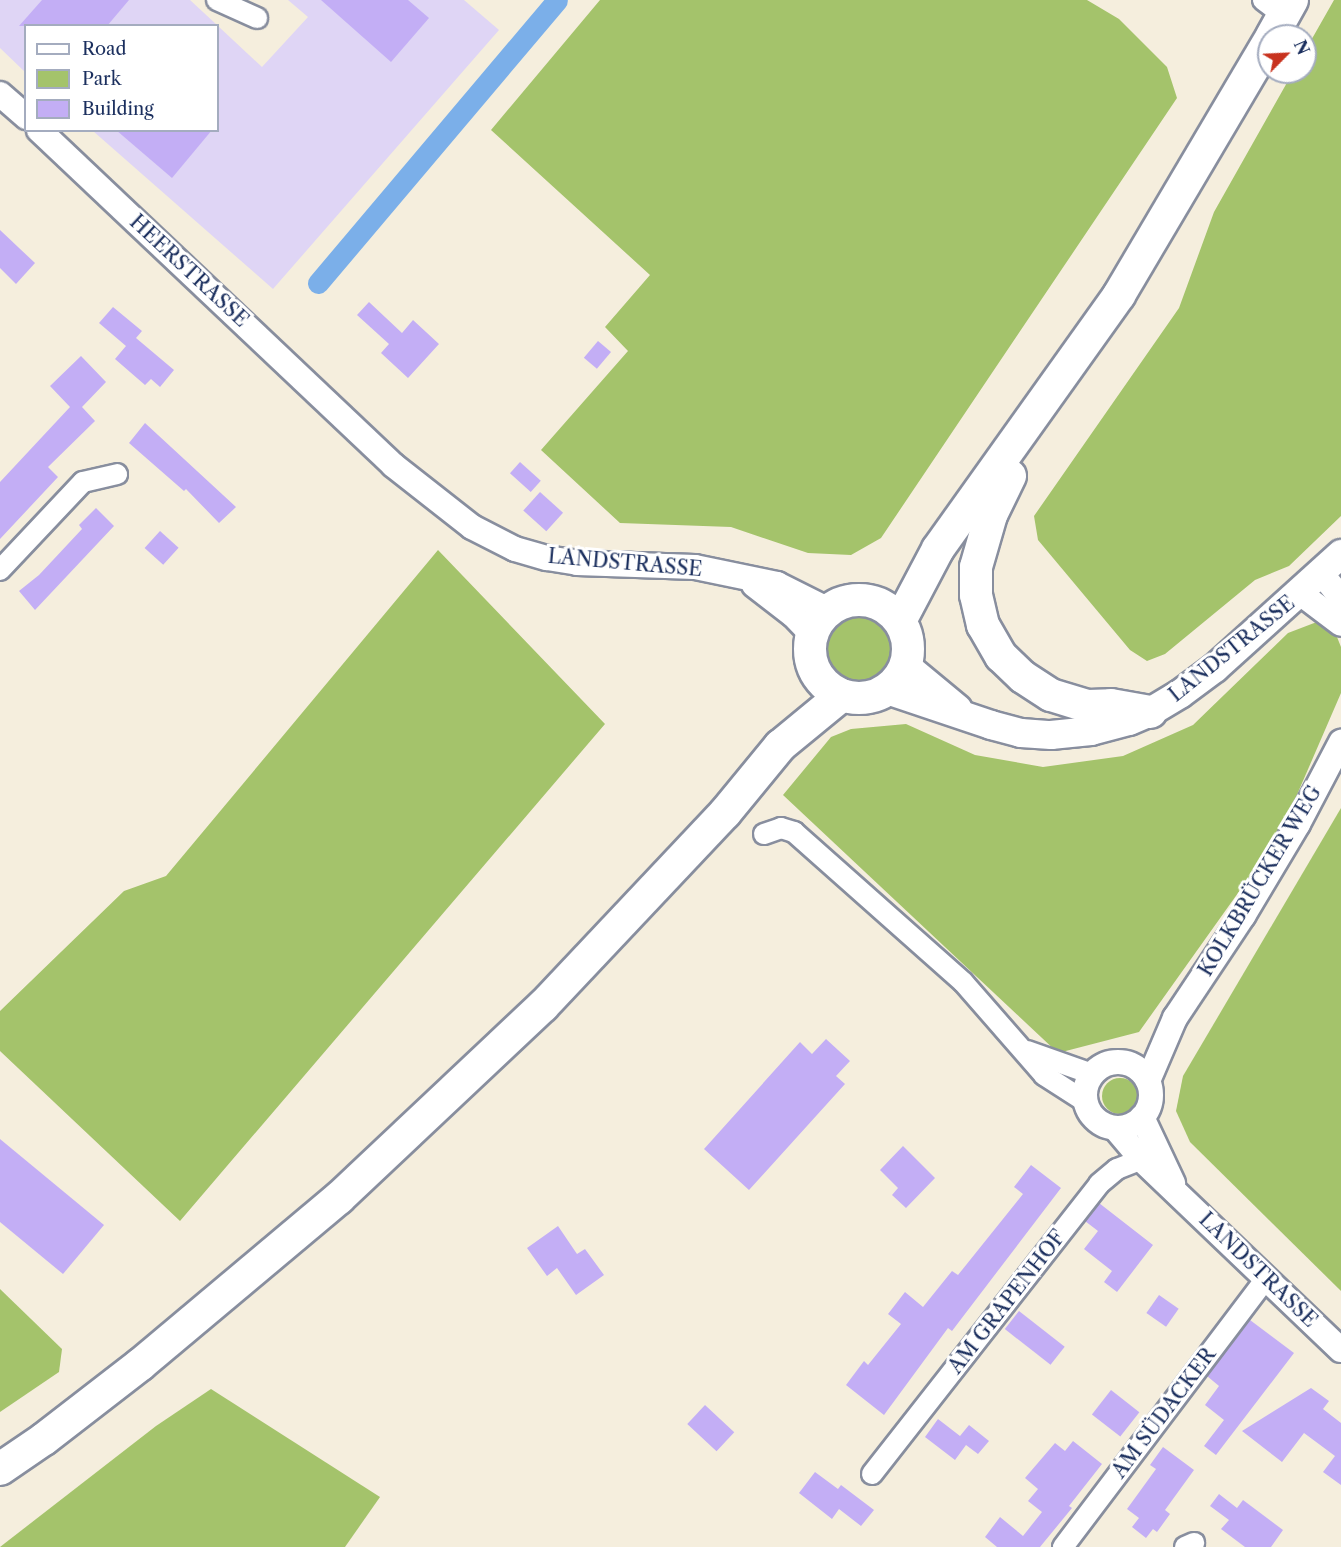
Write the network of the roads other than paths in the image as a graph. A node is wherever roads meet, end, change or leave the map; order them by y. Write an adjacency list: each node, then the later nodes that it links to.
1 (217, 0): 2 (street)
2 (257, 18)
3 (1276, 19): 8 (main road)
4 (0, 94): 5 (street)
5 (24, 115)
6 (41, 132): 7 (street, HEERSTRASSE)
7 (338, 411): 13 (street, LANDSTRASSE)
8 (1015, 443): 10 (main road); 23 (main road)
9 (117, 474): 12 (street)
10 (938, 549): 16 (main road); 18 (main road)
11 (1331, 564): 14 (main road, LANDSTRASSE); 15 (street)
12 (0, 570)
13 (744, 578): 17 (street, LANDSTRASSE); 20 (street, LANDSTRASSE)
14 (1300, 593): 19 (street); 23 (main road, LANDSTRASSE)
15 (1341, 598)
16 (875, 602): 17 (main road); 18 (main road)
17 (829, 610): 20 (main road)
18 (900, 621): 21 (main road)
19 (1341, 624)
20 (812, 635): 22 (main road)
21 (897, 678): 22 (main road); 23 (main road, LANDSTRASSE)
22 (831, 686): 37 (main road)
23 (1150, 712)
24 (1341, 742): 26 (street, KOLKBRÜCKER WEG)
25 (764, 834): 27 (street)
26 (1175, 1018): 28 (street, KOLKBRÜCKER WEG); 30 (street, KOLKBRÜCKER WEG)
27 (1025, 1050): 29 (street); 31 (street)
28 (1128, 1063): 29 (street); 30 (street)
29 (1092, 1074): 31 (street)
30 (1148, 1081): 32 (street)
31 (1086, 1102): 33 (street)
32 (1142, 1117): 33 (street); 34 (street, LANDSTRASSE)
33 (1115, 1128): 34 (street, LANDSTRASSE)
34 (1150, 1156): 35 (street, LANDSTRASSE); 38 (street, AM GRAPENHOF)
35 (1265, 1280): 36 (street, LANDSTRASSE); 39 (street, AM SÜDACKER)
36 (1341, 1350)
37 (0, 1468)
38 (872, 1474)
39 (1063, 1547)

